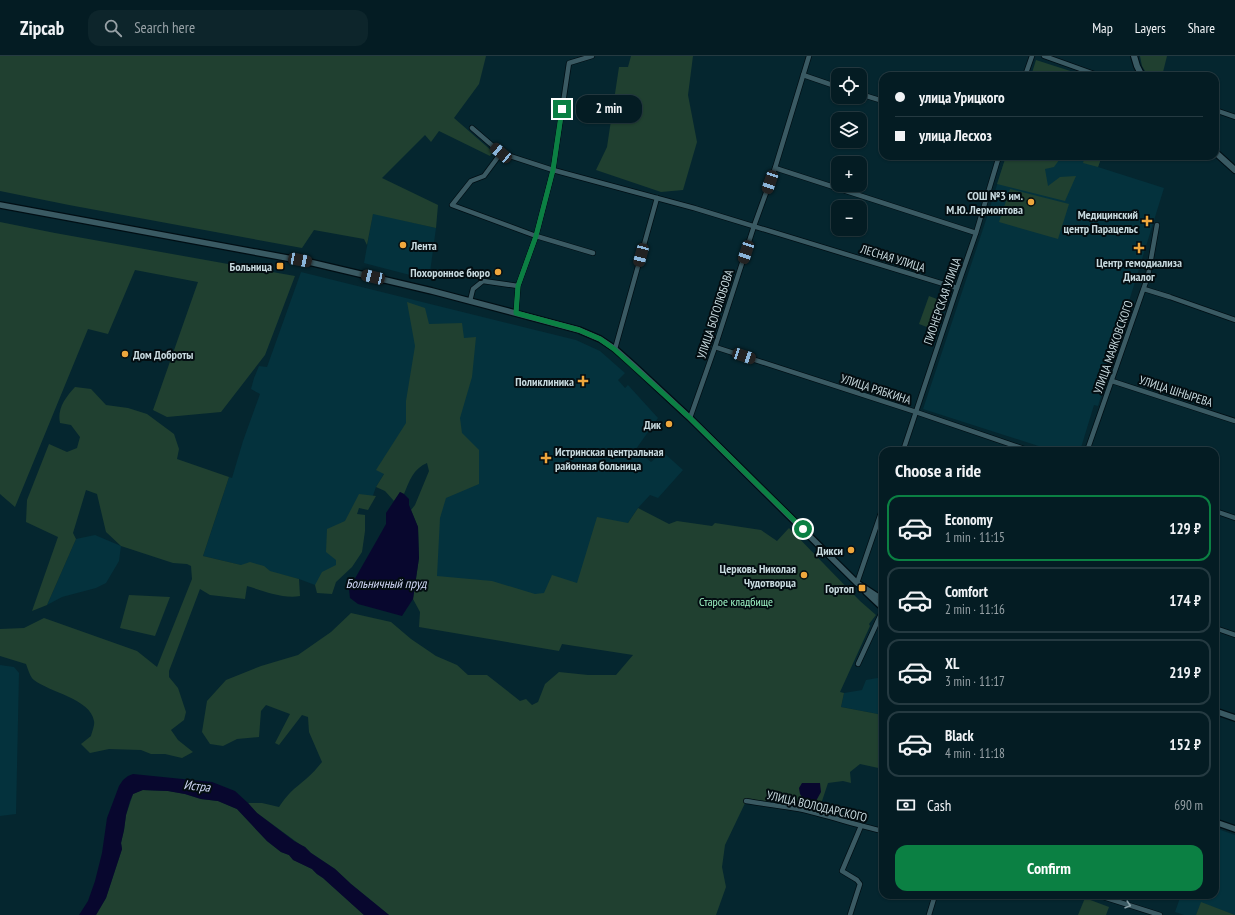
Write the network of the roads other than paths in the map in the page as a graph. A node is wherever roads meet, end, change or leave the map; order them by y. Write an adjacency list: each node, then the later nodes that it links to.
1 (592, 56): 20 (street)
2 (809, 56): 9 (street, УЛИЦА БОГОЛЮБОВА)
3 (1032, 56): 6 (street)
4 (1044, 56): 7 (street)
5 (1134, 56): 8 (main road)
6 (1026, 72)
7 (1089, 72)
8 (1140, 72)
9 (803, 75): 10 (street); 19 (street, УЛИЦА БОГОЛЮБОВА)
10 (831, 85)
11 (867, 96): 12 (street)
12 (879, 100)
13 (1219, 112): 14 (street)
14 (1235, 118)
15 (472, 128): 16 (street)
16 (501, 153): 20 (street, ЛЕСНАЯ УЛИЦА); 27 (street)
17 (1219, 156): 21 (main road)
18 (999, 160): 26 (street, ПИОНЕРСКАЯ УЛИЦА)
19 (775, 168): 25 (street, УЛИЦА БОГОЛЮБОВА); 26 (street)
20 (553, 170): 22 (street, ЛЕСНАЯ УЛИЦА); 27 (street)
21 (1235, 170)
22 (657, 198): 25 (street, ЛЕСНАЯ УЛИЦА); 36 (street)
23 (0, 205): 32 (street)
24 (1157, 225): 31 (street, УЛИЦА МАЯКОВСКОГО)
25 (754, 226): 30 (street, ЛЕСНАЯ УЛИЦА); 35 (street, УЛИЦА БОГОЛЮБОВА)
26 (976, 233): 30 (street, ПИОНЕРСКАЯ УЛИЦА)
27 (536, 236): 28 (street); 29 (street)
28 (593, 253)
29 (518, 286): 32 (street); 33 (street)
30 (957, 288): 38 (street, ПИОНЕРСКАЯ УЛИЦА)
31 (1144, 289): 34 (street); 37 (street, УЛИЦА МАЯКОВСКОГО)
32 (470, 301): 33 (street)
33 (516, 313): 36 (street)
34 (1235, 320)
35 (715, 347): 38 (street, УЛИЦА РЯБКИНА); 39 (street, УЛИЦА БОГОЛЮБОВА)
36 (614, 349): 39 (street)
37 (1112, 381): 40 (street, УЛИЦА ШНЫРЕВА); 43 (street, УЛИЦА МАЯКОВСКОГО)
38 (916, 412): 41 (street, ПИОНЕРСКАЯ УЛИЦА); 42 (street, УЛИЦА РЯБКИНА)
39 (690, 418): 47 (street)
40 (1235, 421)
41 (904, 447)
42 (1018, 447)
43 (1088, 447)
44 (1219, 512): 45 (street)
45 (1235, 518)
46 (879, 519): 47 (street)
47 (857, 583): 48 (street); 49 (street)
48 (879, 597)
49 (879, 604)
50 (879, 618): 53 (street)
51 (1219, 629): 52 (street)
52 (1235, 635)
53 (858, 664)
54 (1219, 712): 55 (street)
55 (1235, 718)
56 (746, 801): 58 (street, УЛИЦА ВОЛОДАРСКОГО)
57 (1219, 823): 59 (street)
58 (861, 826): 60 (street, УЛИЦА ВОЛОДАРСКОГО); 63 (street)
59 (1235, 829)
60 (879, 830)
61 (934, 899): 64 (street)
62 (1110, 899): 65 (street, one-way to 65)
63 (850, 915)
64 (929, 915)
65 (1160, 915)

